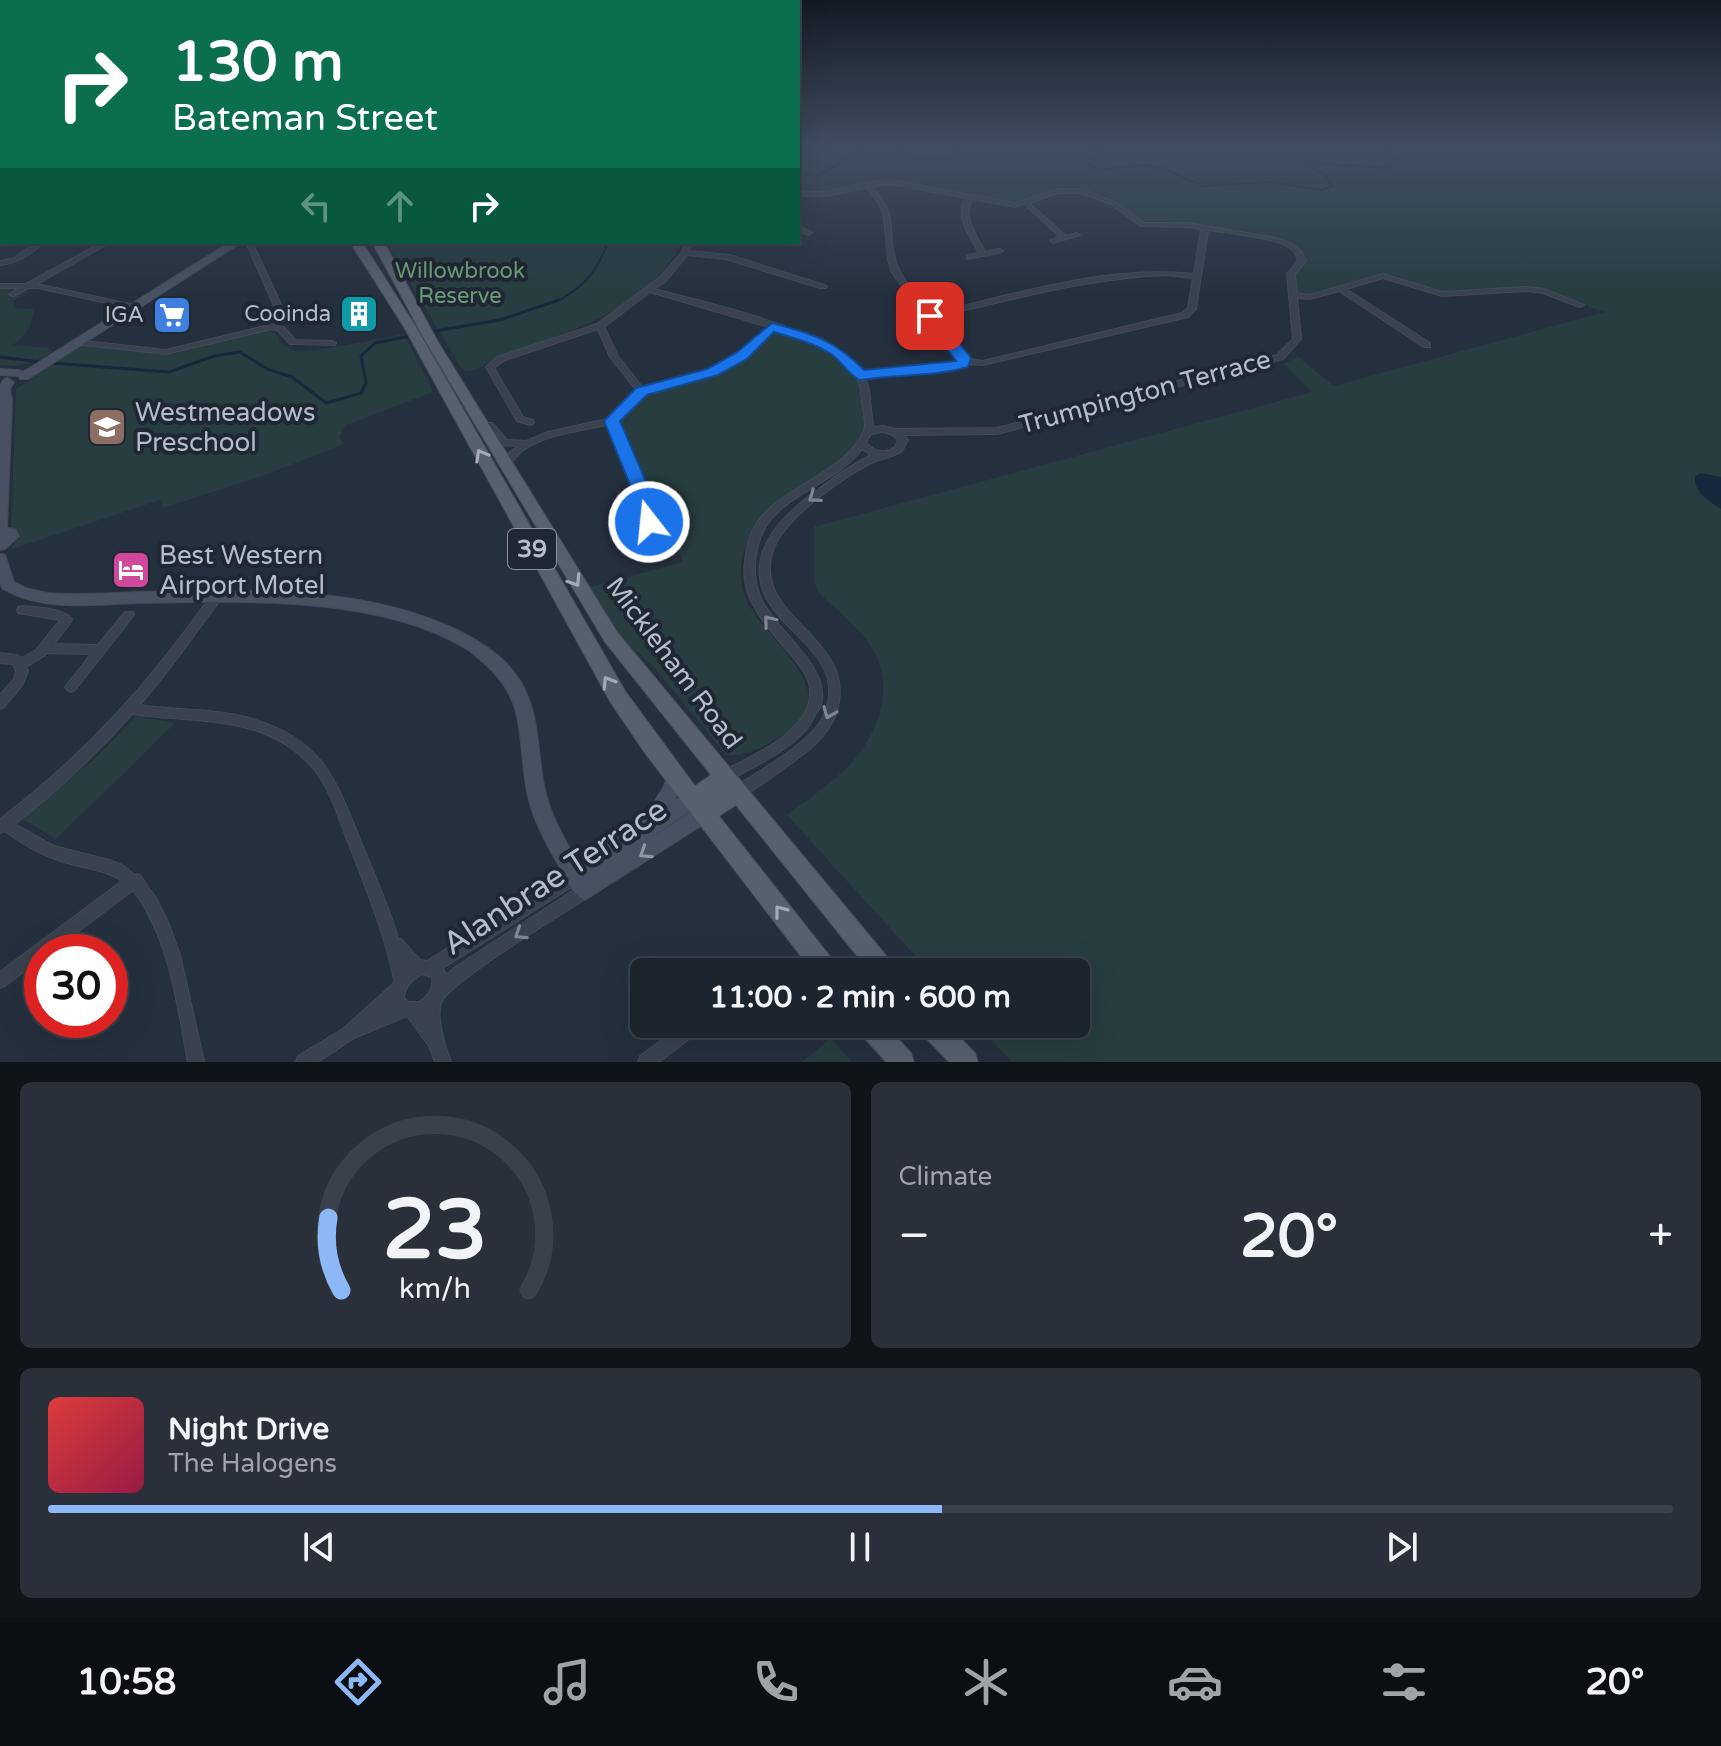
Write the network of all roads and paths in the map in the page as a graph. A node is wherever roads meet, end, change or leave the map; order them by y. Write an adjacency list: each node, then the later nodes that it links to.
1 (970, 197): 22 (street)
2 (879, 198): 37 (street)
3 (973, 198): 6 (street)
4 (1042, 198): 6 (street)
5 (1099, 198): 7 (street)
6 (1027, 204): 11 (street)
7 (1205, 228): 25 (street); 34 (street)
8 (800, 229): 9 (street)
9 (809, 233)
10 (1077, 235): 11 (street)
11 (1065, 238): 12 (street)
12 (1053, 241)
13 (37, 244): 24 (street)
14 (104, 244): 27 (street)
15 (234, 244): 36 (street)
16 (250, 244): 40 (street)
17 (359, 244): 30 (main road, Mickleham Road / 39)
18 (379, 244): 26 (main road, Mickleham Road / 39)
19 (688, 244): 21 (street)
20 (999, 251): 22 (street)
21 (685, 253): 29 (street); 32 (street)
22 (983, 254): 23 (street)
23 (970, 257)
24 (3, 263): 28 (street)
25 (1196, 276): 37 (street); 46 (street)
26 (398, 281): 30 (main road); 38 (main road, Mickleham Road / 39)
27 (28, 285): 28 (street); 33 (street); 36 (street)
28 (2, 286)
29 (823, 286)
30 (386, 288): 38 (main road, Mickleham Road / 39)
31 (1340, 288): 34 (street); 35 (street); 45 (street)
32 (650, 290): 39 (street); 41 (street)
33 (13, 294)
34 (1293, 295): 56 (street, Trumpington Terrace)
35 (1580, 305)
36 (131, 307): 42 (street)
37 (930, 316): 46 (street)
38 (416, 326): 44 (main road, Mickleham Road / 39)
39 (600, 326): 50 (street); 53 (street)
40 (272, 327): 42 (street); 43 (street)
41 (772, 327): 47 (street); 50 (street)
42 (75, 342): 48 (street)
43 (332, 343)
44 (426, 344): 49 (main road, Mickleham Road / 39); 75 (main road, Mickleham Road / 39, one-way to 44)
45 (1427, 345)
46 (965, 361): 47 (street)
47 (860, 375): 51 (street)
48 (12, 377): 63 (street)
49 (455, 381): 57 (street); 61 (main road, Mickleham Road / 39)
50 (642, 392): 52 (street)
51 (867, 410): 54 (street); 55 (street)
52 (612, 421): 57 (street); 62 (street)
53 (530, 422)
54 (892, 431): 55 (street, Trumpington Terrace); 56 (street, Trumpington Terrace); 59 (street)
55 (868, 432): 58 (street)
56 (941, 433): 59 (street, Trumpington Terrace)
57 (538, 440): 61 (street)
58 (862, 443): 60 (street); 76 (street, one-way to 58)
59 (902, 445): 60 (street, Trumpington Terrace)
60 (880, 455): 76 (street, Trumpington Terrace, one-way to 76)
61 (506, 466): 76 (main road, Mickleham Road / 39, one-way to 76)
62 (649, 522)
63 (3, 534): 64 (street)
64 (0, 560): 65 (street)
65 (216, 597): 74 (street); 81 (street)
66 (22, 610): 68 (street)
67 (129, 615): 69 (street)
68 (45, 648): 69 (street); 71 (street)
69 (102, 650): 72 (street)
70 (0, 658): 71 (street)
71 (21, 664): 73 (street)
72 (71, 687)
73 (0, 704)
74 (132, 709): 78 (street); 82 (street)
75 (675, 777): 77 (main road, Mickleham Road / 39); 79 (street)
76 (731, 785): 77 (main road); 84 (main road, Mickleham Road / 39)
77 (698, 807): 79 (street, Alanbrae Terrace); 81 (street, Alanbrae Terrace, one-way to 81); 83 (main road, Mickleham Road / 39, one-way to 77)
78 (2, 826): 80 (street)
79 (643, 831): 81 (street, Alanbrae Terrace)
80 (135, 880): 86 (street); 95 (street)
81 (581, 884): 85 (street, Alanbrae Terrace); 88 (street, Alanbrae Terrace, one-way to 88)
82 (395, 943): 85 (street); 87 (street)
83 (817, 958)
84 (873, 958)
85 (424, 968): 87 (street, Alanbrae Terrace); 88 (street)
86 (0, 981)
87 (399, 986): 89 (street); 90 (street)
88 (436, 996): 89 (street, Alanbrae Terrace); 94 (street)
89 (409, 1011): 90 (street); 94 (street)
90 (348, 1034): 96 (street)
91 (678, 1038): 98 (street)
92 (881, 1038): 99 (main road)
93 (943, 1038): 100 (main road)
94 (435, 1041): 97 (street)
95 (196, 1062)
96 (304, 1062)
97 (443, 1062)
98 (646, 1062)
99 (902, 1062)
100 (966, 1062)

